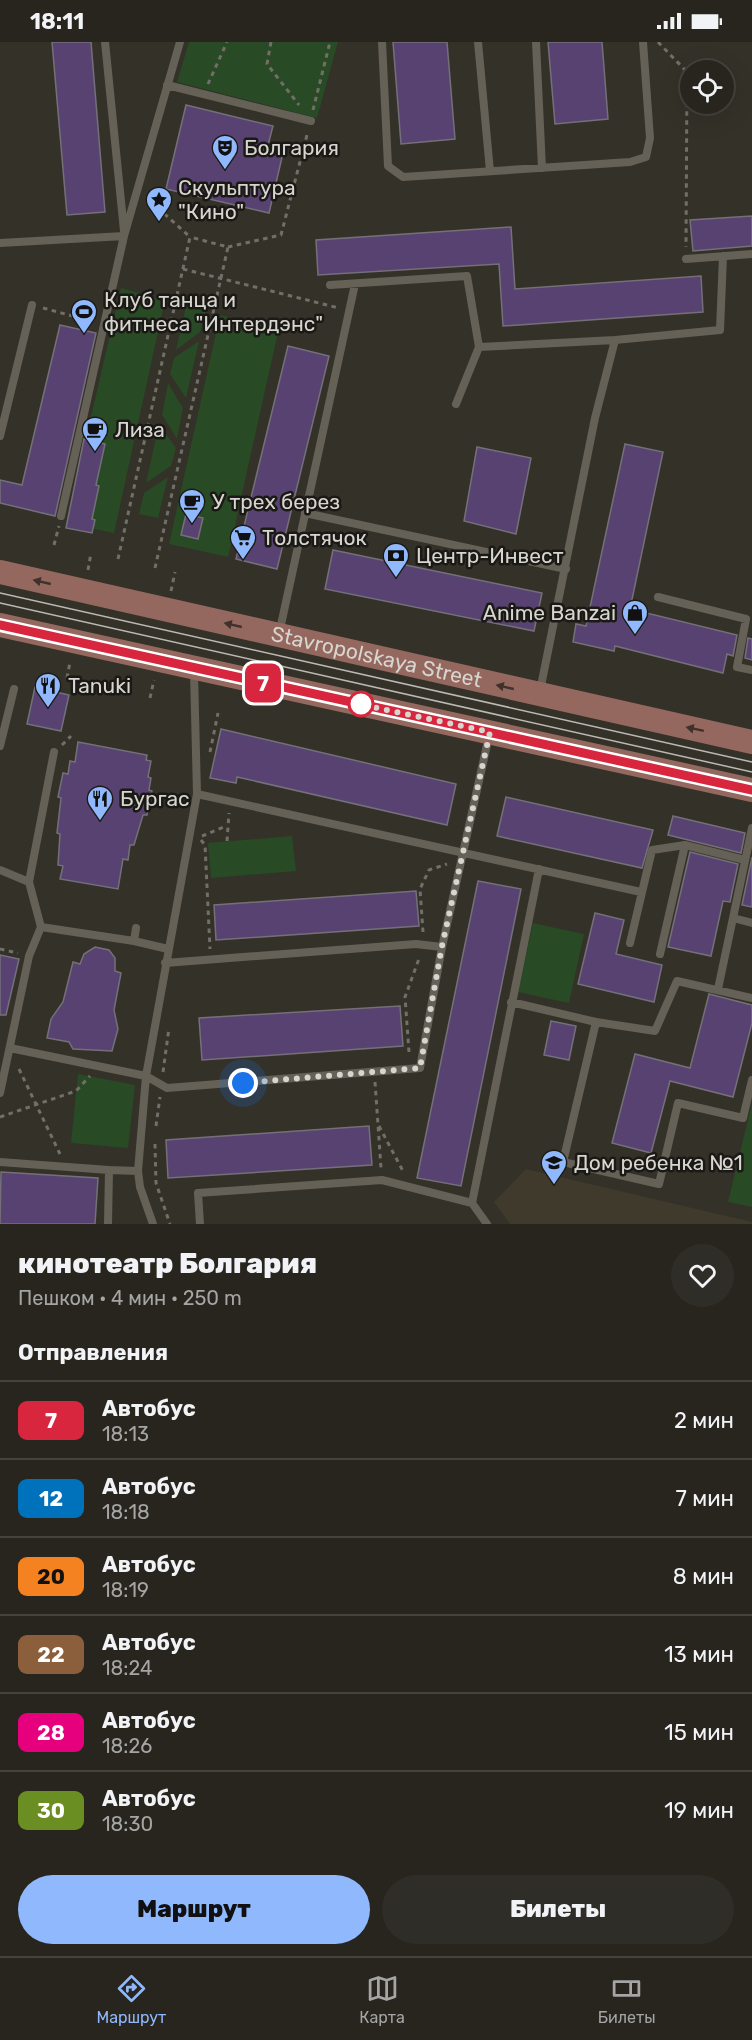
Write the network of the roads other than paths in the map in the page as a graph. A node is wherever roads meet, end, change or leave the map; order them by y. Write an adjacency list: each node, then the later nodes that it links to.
1 (105, 42): 11 (lane)
2 (180, 42): 7 (lane)
3 (382, 42): 10 (lane)
4 (478, 42): 10 (lane)
5 (536, 42): 9 (lane)
6 (644, 42): 9 (lane)
7 (167, 85): 8 (lane); 11 (lane)
8 (311, 121)
9 (542, 168): 10 (lane)
10 (490, 171)
11 (124, 236): 12 (lane); 25 (lane)
12 (0, 243)
13 (752, 254): 14 (lane)
14 (723, 256): 15 (lane); 19 (lane)
15 (686, 259)
16 (355, 284): 17 (lane); 20 (lane); 24 (lane)
17 (330, 285)
18 (32, 305): 22 (lane)
19 (615, 340): 20 (lane); 26 (lane)
20 (479, 347): 21 (lane)
21 (456, 404)
22 (3, 411): 23 (lane)
23 (0, 436)
24 (304, 513): 26 (lane); 30 (lane)
25 (61, 516)
26 (566, 569): 34 (lane)
27 (0, 573): 30 (main road, Stavropolskaya Street, one-way to 27)
28 (658, 597): 32 (lane)
29 (0, 625): 31 (main road)
30 (279, 635): 34 (main road, Stavropolskaya Street, one-way to 30)
31 (194, 669): 35 (main road); 40 (lane)
32 (752, 670)
33 (14, 689): 37 (lane)
34 (539, 695): 36 (main road, Stavropolskaya Street, one-way to 34)
35 (490, 732): 39 (main road); 43 (lane)
36 (752, 742)
37 (0, 746)
38 (54, 752): 47 (lane)
39 (752, 790)
40 (197, 794): 43 (lane); 56 (lane)
41 (752, 828): 44 (lane)
42 (684, 845): 44 (lane); 48 (lane); 57 (lane)
43 (462, 853): 45 (lane); 55 (lane)
44 (745, 860): 49 (lane)
45 (539, 869): 48 (lane); 61 (lane)
46 (0, 870): 47 (lane)
47 (29, 882): 51 (lane)
48 (641, 892): 54 (lane)
49 (733, 918): 50 (lane); 59 (lane)
50 (752, 923)
51 (41, 927): 53 (lane); 63 (lane)
52 (136, 928): 53 (lane)
53 (134, 941): 56 (lane)
54 (630, 943)
55 (442, 946): 58 (lane); 64 (lane)
56 (168, 949): 58 (lane)
57 (660, 954)
58 (165, 963): 64 (lane)
59 (718, 989): 60 (lane); 62 (lane)
60 (752, 998)
61 (511, 1002): 62 (lane); 70 (lane)
62 (596, 1022): 65 (lane)
63 (10, 1048): 64 (lane); 66 (lane)
64 (146, 1076): 69 (lane)
65 (752, 1080)
66 (0, 1093)
67 (0, 1162): 68 (lane)
68 (109, 1170): 69 (lane); 71 (lane)
69 (138, 1172): 72 (lane)
70 (472, 1203): 73 (lane); 74 (lane)
71 (108, 1224)
72 (153, 1224)
73 (200, 1224)
74 (487, 1224)

